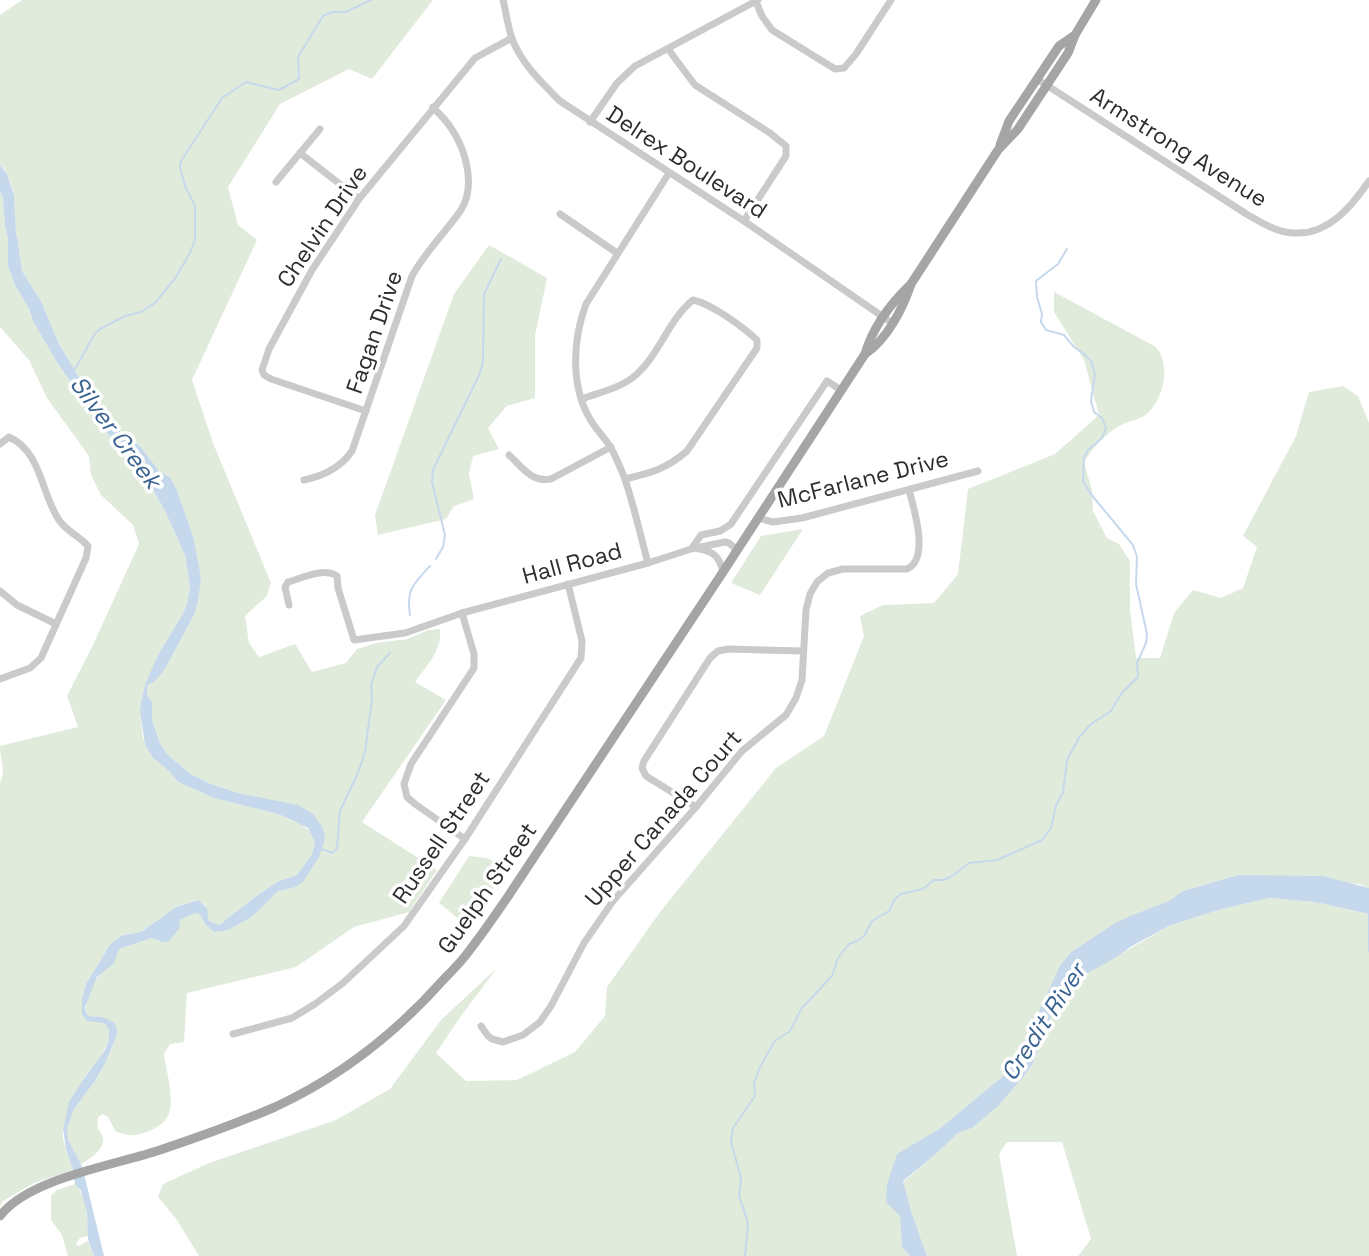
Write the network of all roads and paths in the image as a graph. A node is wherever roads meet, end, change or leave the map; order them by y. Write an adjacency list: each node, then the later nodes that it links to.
1 (503, 0): 6 (street, Delrex Boulevard)
2 (891, 0): 4 (street)
3 (1096, 0): 5 (main road, Guelph Street)
4 (757, 1): 7 (street)
5 (1075, 35): 8 (main road, Guelph Street); 9 (main road, Guelph Street)
6 (512, 38): 10 (street, Chelvin Drive); 11 (street, Delrex Boulevard)
7 (668, 49): 11 (street); 20 (street)
8 (1037, 79): 9 (street, Armstrong Avenue); 13 (main road, Guelph Street)
9 (1046, 86): 13 (main road, Guelph Street); 16 (street, Armstrong Avenue)
10 (433, 107): 18 (street, Chelvin Drive); 28 (street, Fagan Drive)
11 (590, 122): 15 (street, Delrex Boulevard)
12 (320, 129): 14 (street)
13 (998, 150): 22 (main road, Guelph Street)
14 (300, 153): 17 (street); 18 (street)
15 (669, 173): 20 (street, Delrex Boulevard); 21 (street)
16 (1369, 181)
17 (276, 182)
18 (359, 199): 28 (street, Chelvin Drive)
19 (560, 214): 21 (street)
20 (744, 221): 23 (street, Delrex Boulevard)
21 (617, 253): 27 (street)
22 (911, 284): 23 (main road, Guelph Street); 24 (main road, Guelph Street)
23 (883, 317): 24 (street, Delrex Boulevard); 25 (main road, Guelph Street)
24 (892, 323): 25 (main road, Guelph Street)
25 (865, 354): 26 (main road, Guelph Street)
26 (841, 390): 36 (main road, Guelph Street); 37 (street, Hall Road)
27 (582, 399): 30 (street); 33 (street)
28 (366, 411): 34 (street, Fagan Drive)
29 (0, 444): 45 (street)
30 (611, 447): 31 (street); 33 (street)
31 (509, 455)
32 (978, 471): 35 (street, McFarlane Drive)
33 (625, 479): 39 (street)
34 (304, 480)
35 (909, 490): 36 (street, McFarlane Drive); 46 (street, Upper Canada Court)
36 (758, 518): 38 (main road, Guelph Street)
37 (691, 548): 38 (street, Hall Road); 39 (street, Hall Road); 40 (street)
38 (737, 550): 40 (main road, Guelph Street)
39 (648, 562): 41 (street, Hall Road)
40 (723, 572): 52 (main road, Guelph Street)
41 (568, 584): 44 (street, Hall Road); 49 (street, Russell Street)
42 (0, 591): 45 (street)
43 (289, 605): 44 (street, Hall Road)
44 (462, 613): 49 (street)
45 (56, 624): 47 (street)
46 (803, 651): 48 (street, Upper Canada Court); 48 (street)
47 (0, 679)
48 (696, 807): 50 (street, Upper Canada Court)
49 (465, 839): 51 (street, Russell Street)
50 (481, 1026)
51 (233, 1034)
52 (0, 1216)

